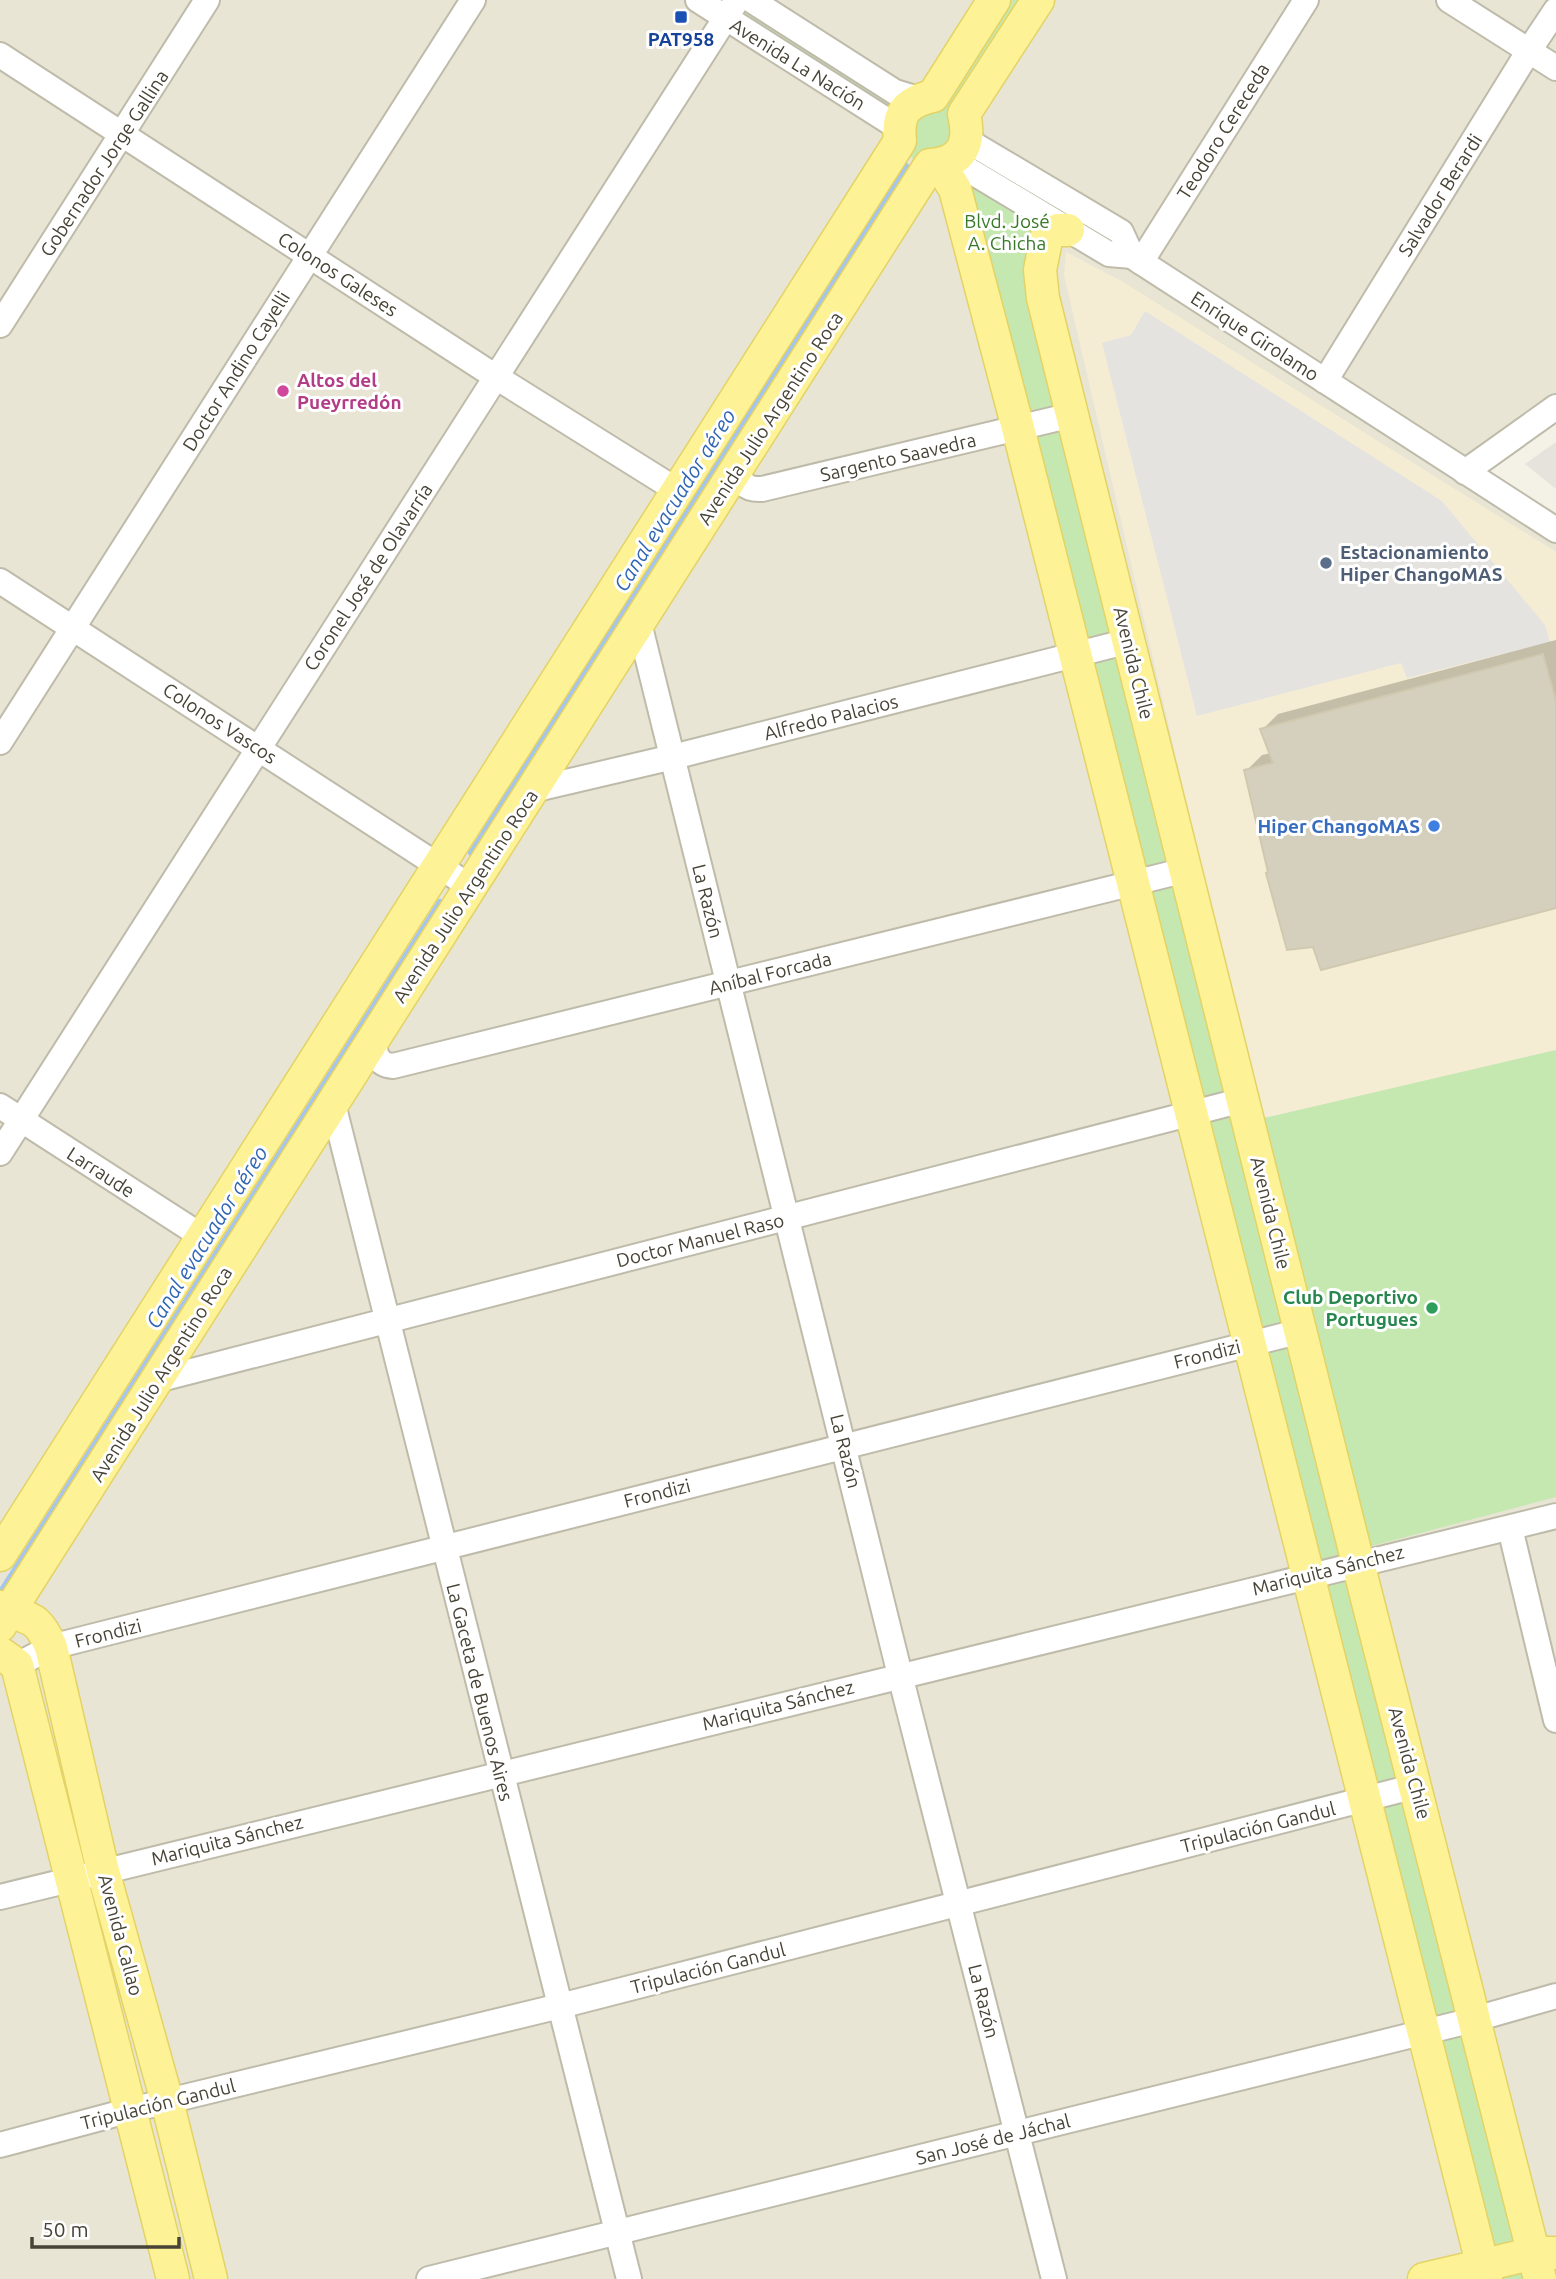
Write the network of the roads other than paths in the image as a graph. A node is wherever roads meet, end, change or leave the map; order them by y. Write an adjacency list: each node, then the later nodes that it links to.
1 (207, 0): 16 (street, Gobernador Jorge Gallina)
2 (473, 0): 20 (street, Doctor Andino Cayelli)
3 (698, 0): 9 (street, Avenida La Nación)
4 (751, 0): 14 (street, Avenida La Nación)
5 (994, 0): 14 (main road, Avenida Julio Argentino Roca)
6 (1038, 0): 15 (main road, Avenida Julio Argentino Roca)
7 (1306, 0): 21 (street, Teodoro Cereceda)
8 (1448, 0): 11 (street)
9 (731, 9): 17 (street, Avenida La Nación); 23 (street, Coronel José de Olavarría)
10 (1556, 10): 11 (street, Salvador Berardi)
11 (1528, 52): 13 (street); 24 (street, Salvador Berardi)
12 (0, 55): 16 (street, Colonos Galeses)
13 (1556, 68)
14 (925, 98): 15 (street); 17 (main road, Avenida Julio Argentino Roca)
15 (966, 123): 18 (main road, Avenida Julio Argentino Roca); 21 (street, Enrique Girolamo)
16 (122, 134): 20 (street, Colonos Galeses); 22 (street, Gobernador Jorge Gallina)
17 (899, 134): 18 (street); 30 (main road, Avenida Julio Argentino Roca)
18 (941, 164): 19 (street); 27 (main road); 28 (main road, Avenida Julio Argentino Roca)
19 (1068, 230): 21 (street); 26 (main road, Avenida Chile)
20 (310, 256): 23 (street, Colonos Galeses); 34 (street, Doctor Andino Cayelli)
21 (1136, 259): 24 (street, Enrique Girolamo)
22 (0, 325)
23 (496, 377): 30 (street, Colonos Galeses); 38 (street, Coronel José de Olavarría)
24 (1325, 382): 29 (street, Enrique Girolamo)
25 (1556, 407): 29 (street)
26 (1072, 415): 27 (street, Sargento Saavedra); 35 (main road, Avenida Chile)
27 (1018, 428): 28 (street, Sargento Saavedra); 36 (main road)
28 (739, 466): 33 (main road, Avenida Julio Argentino Roca)
29 (1465, 472): 31 (street, Enrique Girolamo)
30 (678, 491): 41 (main road, Avenida Julio Argentino Roca)
31 (1556, 530)
32 (0, 581): 34 (street, Colonos Vascos)
33 (639, 623): 39 (street, La Razón); 40 (main road, Avenida Julio Argentino Roca)
34 (73, 628): 37 (street, Doctor Andino Cayelli); 38 (street, Colonos Vascos)
35 (1129, 641): 36 (street, Alfredo Palacios); 42 (main road, Avenida Chile)
36 (1075, 656): 39 (street, Alfredo Palacios); 43 (main road)
37 (0, 742)
38 (259, 748): 41 (street, Colonos Vascos); 51 (street, Coronel José de Olavarría)
39 (673, 757): 40 (street, Alfredo Palacios); 45 (street, La Razón)
40 (532, 790): 44 (main road, Avenida Julio Argentino Roca)
41 (439, 866): 44 (street, Colonos Vascos); 54 (main road, Avenida Julio Argentino Roca)
42 (1186, 870): 43 (street, Aníbal Forcada); 47 (main road, Avenida Chile)
43 (1133, 883): 45 (street, Aníbal Forcada); 50 (main road)
44 (471, 887): 46 (main road, Avenida Julio Argentino Roca)
45 (728, 983): 46 (street, Aníbal Forcada); 53 (street, La Razón)
46 (376, 1037): 48 (main road, Avenida Julio Argentino Roca)
47 (1243, 1100): 50 (street, Doctor Manuel Raso); 56 (main road, Avenida Chile)
48 (332, 1104): 55 (street, La Gaceta de Buenos Aires); 58 (main road, Avenida Julio Argentino Roca)
49 (0, 1106): 51 (street, Larraude)
50 (1191, 1114): 53 (street, Doctor Manuel Raso); 57 (main road)
51 (21, 1120): 52 (street, Coronel José de Olavarría); 54 (street, Larraude)
52 (0, 1153)
53 (787, 1218): 55 (street, Doctor Manuel Raso); 59 (street, La Razón)
54 (203, 1237): 63 (main road, Avenida Julio Argentino Roca)
55 (388, 1321): 58 (street, Doctor Manuel Raso); 62 (street, La Gaceta de Buenos Aires)
56 (1301, 1331): 57 (street, Frondizi); 64 (main road, Avenida Chile)
57 (1249, 1344): 59 (street, Frondizi); 65 (main road)
58 (157, 1380): 66 (main road, Avenida Julio Argentino Roca)
59 (844, 1446): 62 (street, Frondizi); 69 (street, La Razón)
60 (1556, 1516): 61 (street, Mariquita Sánchez)
61 (1510, 1528): 64 (street, Mariquita Sánchez); 70 (street)
62 (445, 1548): 67 (street, Frondizi); 71 (street, La Gaceta de Buenos Aires)
63 (0, 1555)
64 (1357, 1563): 65 (street, Mariquita Sánchez); 72 (main road, Avenida Chile)
65 (1306, 1575): 69 (street, Mariquita Sánchez); 73 (main road)
66 (3, 1615): 67 (main road, Avenida Callao)
67 (51, 1647): 68 (street, Frondizi); 74 (main road, Avenida Callao)
68 (9, 1659): 75 (main road, Avenida Callao)
69 (900, 1675): 71 (street, Mariquita Sánchez); 77 (street, La Razón)
70 (1556, 1720)
71 (500, 1773): 74 (street, Mariquita Sánchez); 79 (street, La Gaceta de Buenos Aires)
72 (1416, 1786): 73 (street, Tripulación Gandul); 80 (main road, Avenida Chile)
73 (1364, 1800): 77 (street, Tripulación Gandul); 81 (main road)
74 (103, 1871): 75 (street, Mariquita Sánchez); 82 (main road, Avenida Callao)
75 (72, 1879): 76 (street, Mariquita Sánchez); 83 (main road, Avenida Callao)
76 (0, 1897)
77 (960, 1904): 79 (street, Tripulación Gandul); 84 (street, La Razón)
78 (1556, 1996): 80 (street, San José de Jáchal)
79 (560, 2006): 82 (street, Tripulación Gandul); 86 (street, La Gaceta de Buenos Aires)
80 (1475, 2019): 81 (street, San José de Jáchal); 87 (main road, Avenida Chile)
81 (1423, 2032): 84 (street, San José de Jáchal); 88 (main road)
82 (167, 2102): 83 (street, Tripulación Gandul); 90 (main road, Avenida Callao)
83 (131, 2110): 85 (street, Tripulación Gandul); 89 (main road, Avenida Callao)
84 (1017, 2133): 86 (street, San José de Jáchal); 93 (street, La Razón)
85 (0, 2145)
86 (617, 2232): 91 (street, San José de Jáchal); 92 (street, La Gaceta de Buenos Aires)
87 (1547, 2258): 88 (main road)
88 (1484, 2272): 94 (main road)
89 (173, 2279)
90 (211, 2279)
91 (429, 2279)
92 (629, 2279)
93 (1054, 2279)
94 (1424, 2279)

